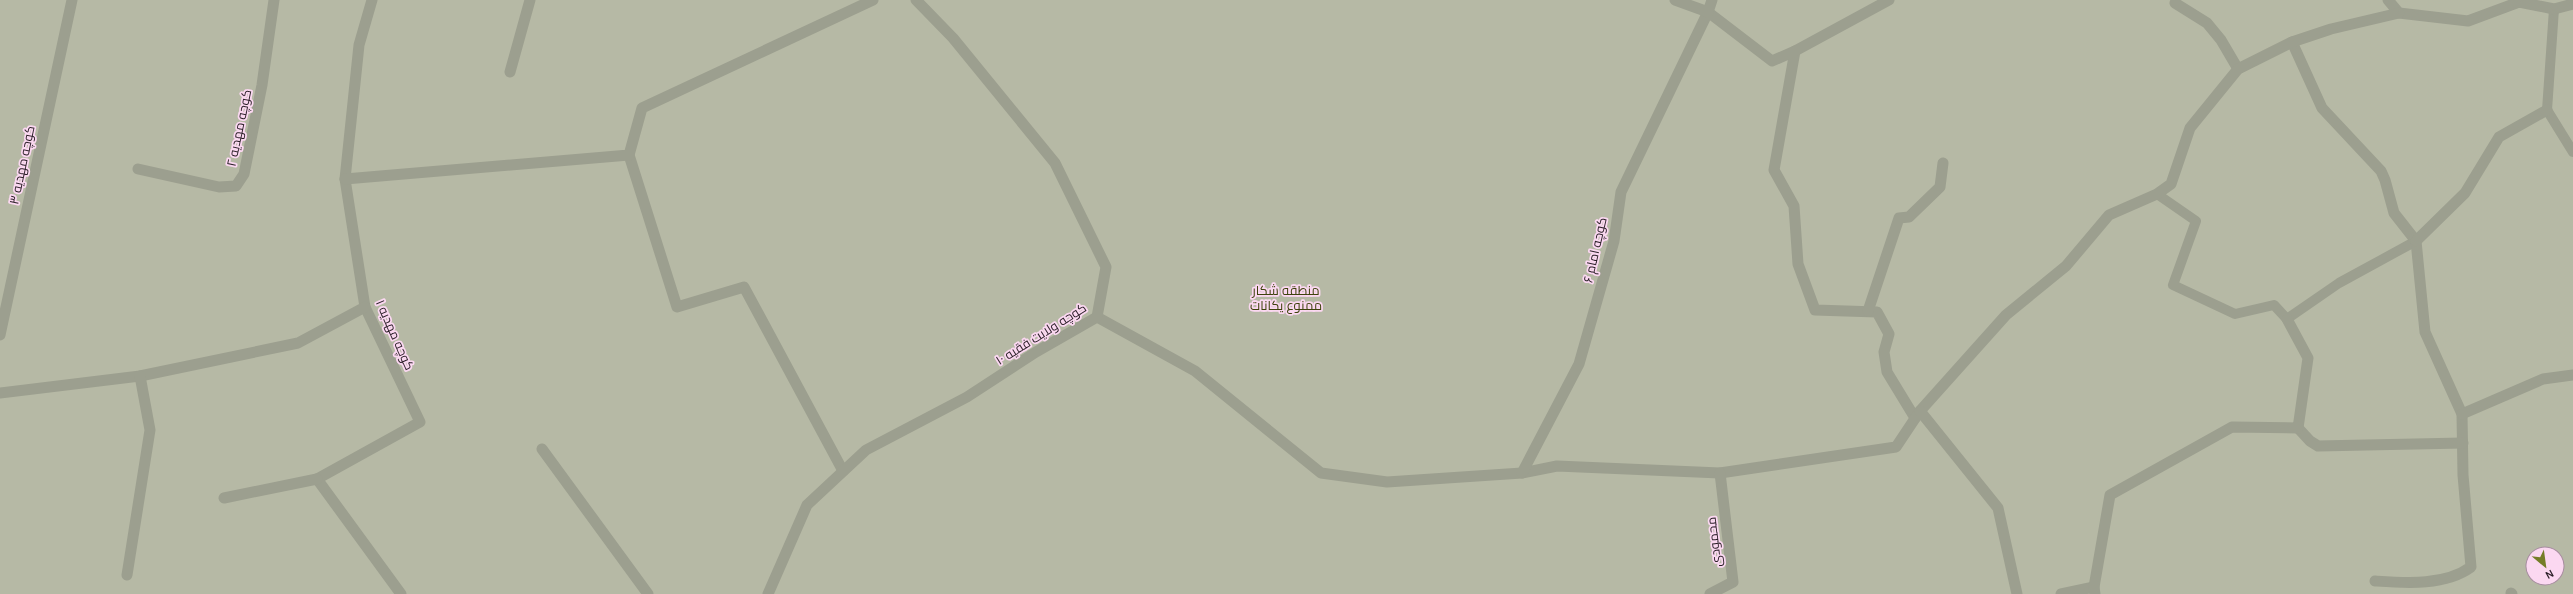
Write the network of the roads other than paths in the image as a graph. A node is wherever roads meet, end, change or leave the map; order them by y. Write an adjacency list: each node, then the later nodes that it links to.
1 (72, 0): 32 (street, کوچه مهدیه ۳)
2 (274, 0): 24 (street, کوچه مهدیه ۲)
3 (372, 0): 25 (street, کوچه مهدیه ۱)
4 (530, 0): 19 (street)
5 (873, 0): 22 (street)
6 (916, 0): 30 (street, کوچه ولایت فقیه ۱۰)
7 (1675, 0): 14 (street)
8 (1712, 0): 14 (street, کوچه امام ۶)
9 (1889, 0): 17 (street)
10 (2388, 0): 15 (street)
11 (2175, 3): 18 (street)
12 (2573, 4): 13 (street)
13 (2554, 9): 15 (street); 20 (lane)
14 (1708, 12): 17 (street); 42 (street, کوچه امام ۶)
15 (2399, 12): 16 (street)
16 (2292, 42): 18 (street); 27 (street)
17 (1795, 51): 29 (street)
18 (2238, 69): 26 (street)
19 (510, 72)
20 (2547, 110): 21 (lane); 27 (street)
21 (2573, 152)
22 (629, 155): 25 (street); 41 (street)
23 (1943, 163): 29 (street)
24 (138, 169)
25 (344, 180): 28 (street, کوچه مهدیه ۱)
26 (2157, 194): 31 (lane); 37 (street)
27 (2416, 241): 31 (lane); 36 (street)
28 (365, 307): 34 (street); 44 (street, کوچه مهدیه ۱)
29 (1868, 311): 37 (street)
30 (1097, 317): 41 (street, کوچه ولایت فقیه ۱۰); 42 (street)
31 (2287, 319): 38 (street)
32 (0, 335)
33 (2573, 375): 36 (street)
34 (140, 376): 35 (street); 46 (street)
35 (0, 393)
36 (2462, 414): 39 (street)
37 (1918, 415): 43 (street); 54 (street)
38 (2298, 428): 39 (street); 49 (street)
39 (2463, 443): 48 (street)
40 (542, 449): 51 (street)
41 (843, 471): 52 (street, کوچه ولایت فقیه ۱۰)
42 (1522, 473): 43 (street)
43 (1720, 473): 53 (street, محمودی)
44 (317, 479): 45 (street); 50 (street)
45 (224, 498)
46 (127, 575)
47 (2375, 581): 48 (street)
48 (2416, 589)
49 (2095, 591): 55 (street)
50 (401, 594)
51 (648, 594)
52 (768, 594)
53 (1710, 594)
54 (2017, 594)
55 (2061, 594)

